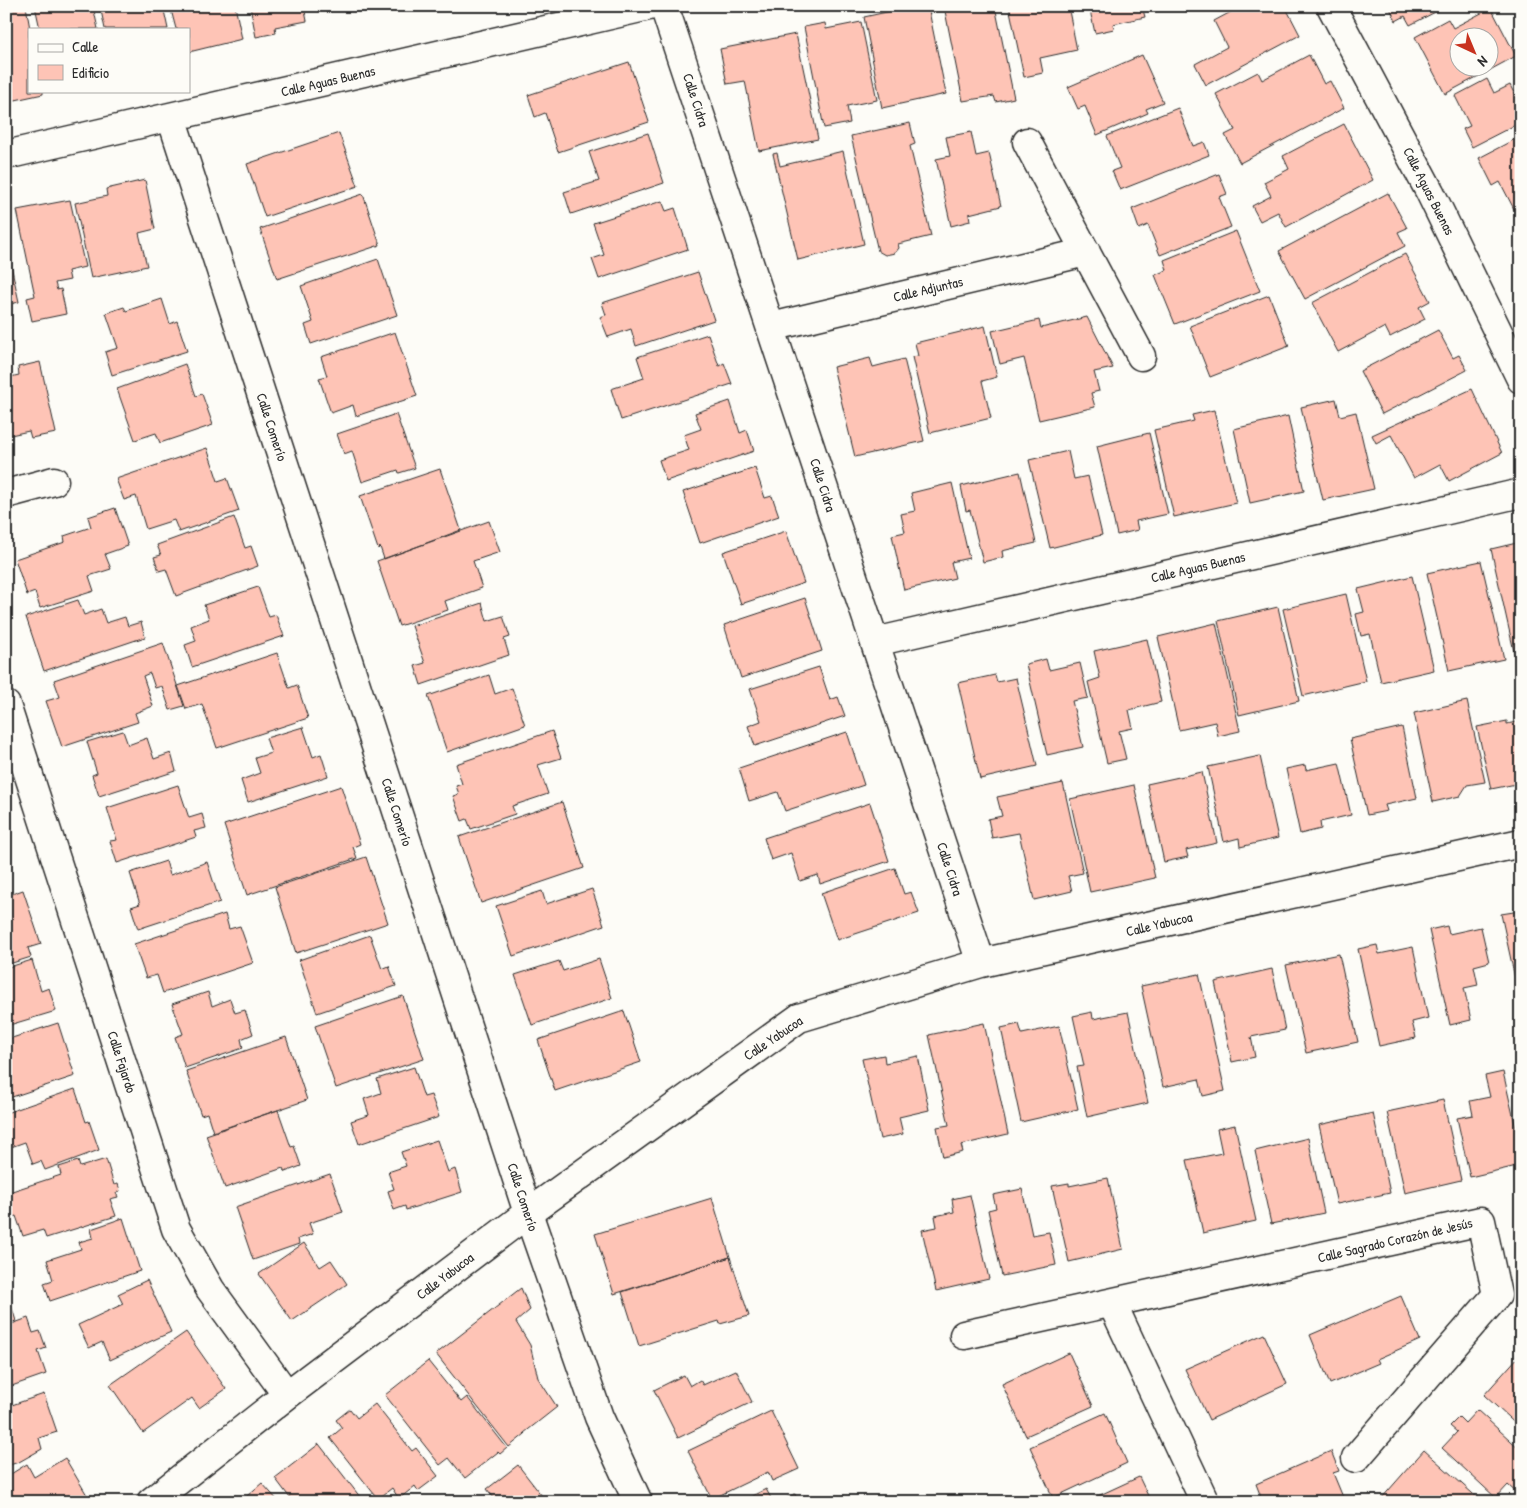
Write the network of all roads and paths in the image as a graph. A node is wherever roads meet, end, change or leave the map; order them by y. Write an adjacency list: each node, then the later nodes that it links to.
1 (649, 6): 4 (street, Calle Aguas Buenas)
2 (664, 6): 8 (street, Calle Cidra)
3 (1331, 6): 10 (street, Calle Aguas Buenas)
4 (171, 118): 6 (street, Calle Aguas Buenas); 18 (street, Calle Comerío)
5 (1026, 142): 7 (street)
6 (6, 155)
7 (1086, 252): 8 (street, Calle Adjuntas); 9 (street)
8 (771, 327): 14 (street, Calle Cidra)
9 (1141, 356)
10 (1521, 378)
11 (54, 481): 13 (street)
12 (1521, 493): 14 (street, Calle Aguas Buenas)
13 (6, 494)
14 (875, 642): 17 (street, Calle Cidra)
15 (6, 705): 21 (street, Calle Fajardo)
16 (1521, 843): 17 (street, Calle Yabucoa)
17 (981, 963): 18 (street, Calle Yabucoa)
18 (528, 1213): 21 (street, Calle Yabucoa); 24 (street, Calle Comerío)
19 (1112, 1303): 20 (street, Calle Sagrado Corazón de Jesús); 22 (street, Calle Sagrado Corazón de Jesús); 25 (street)
20 (964, 1335)
21 (287, 1396): 23 (street, Calle Yabucoa)
22 (1356, 1458)
23 (151, 1502)
24 (638, 1502)
25 (1205, 1502)

